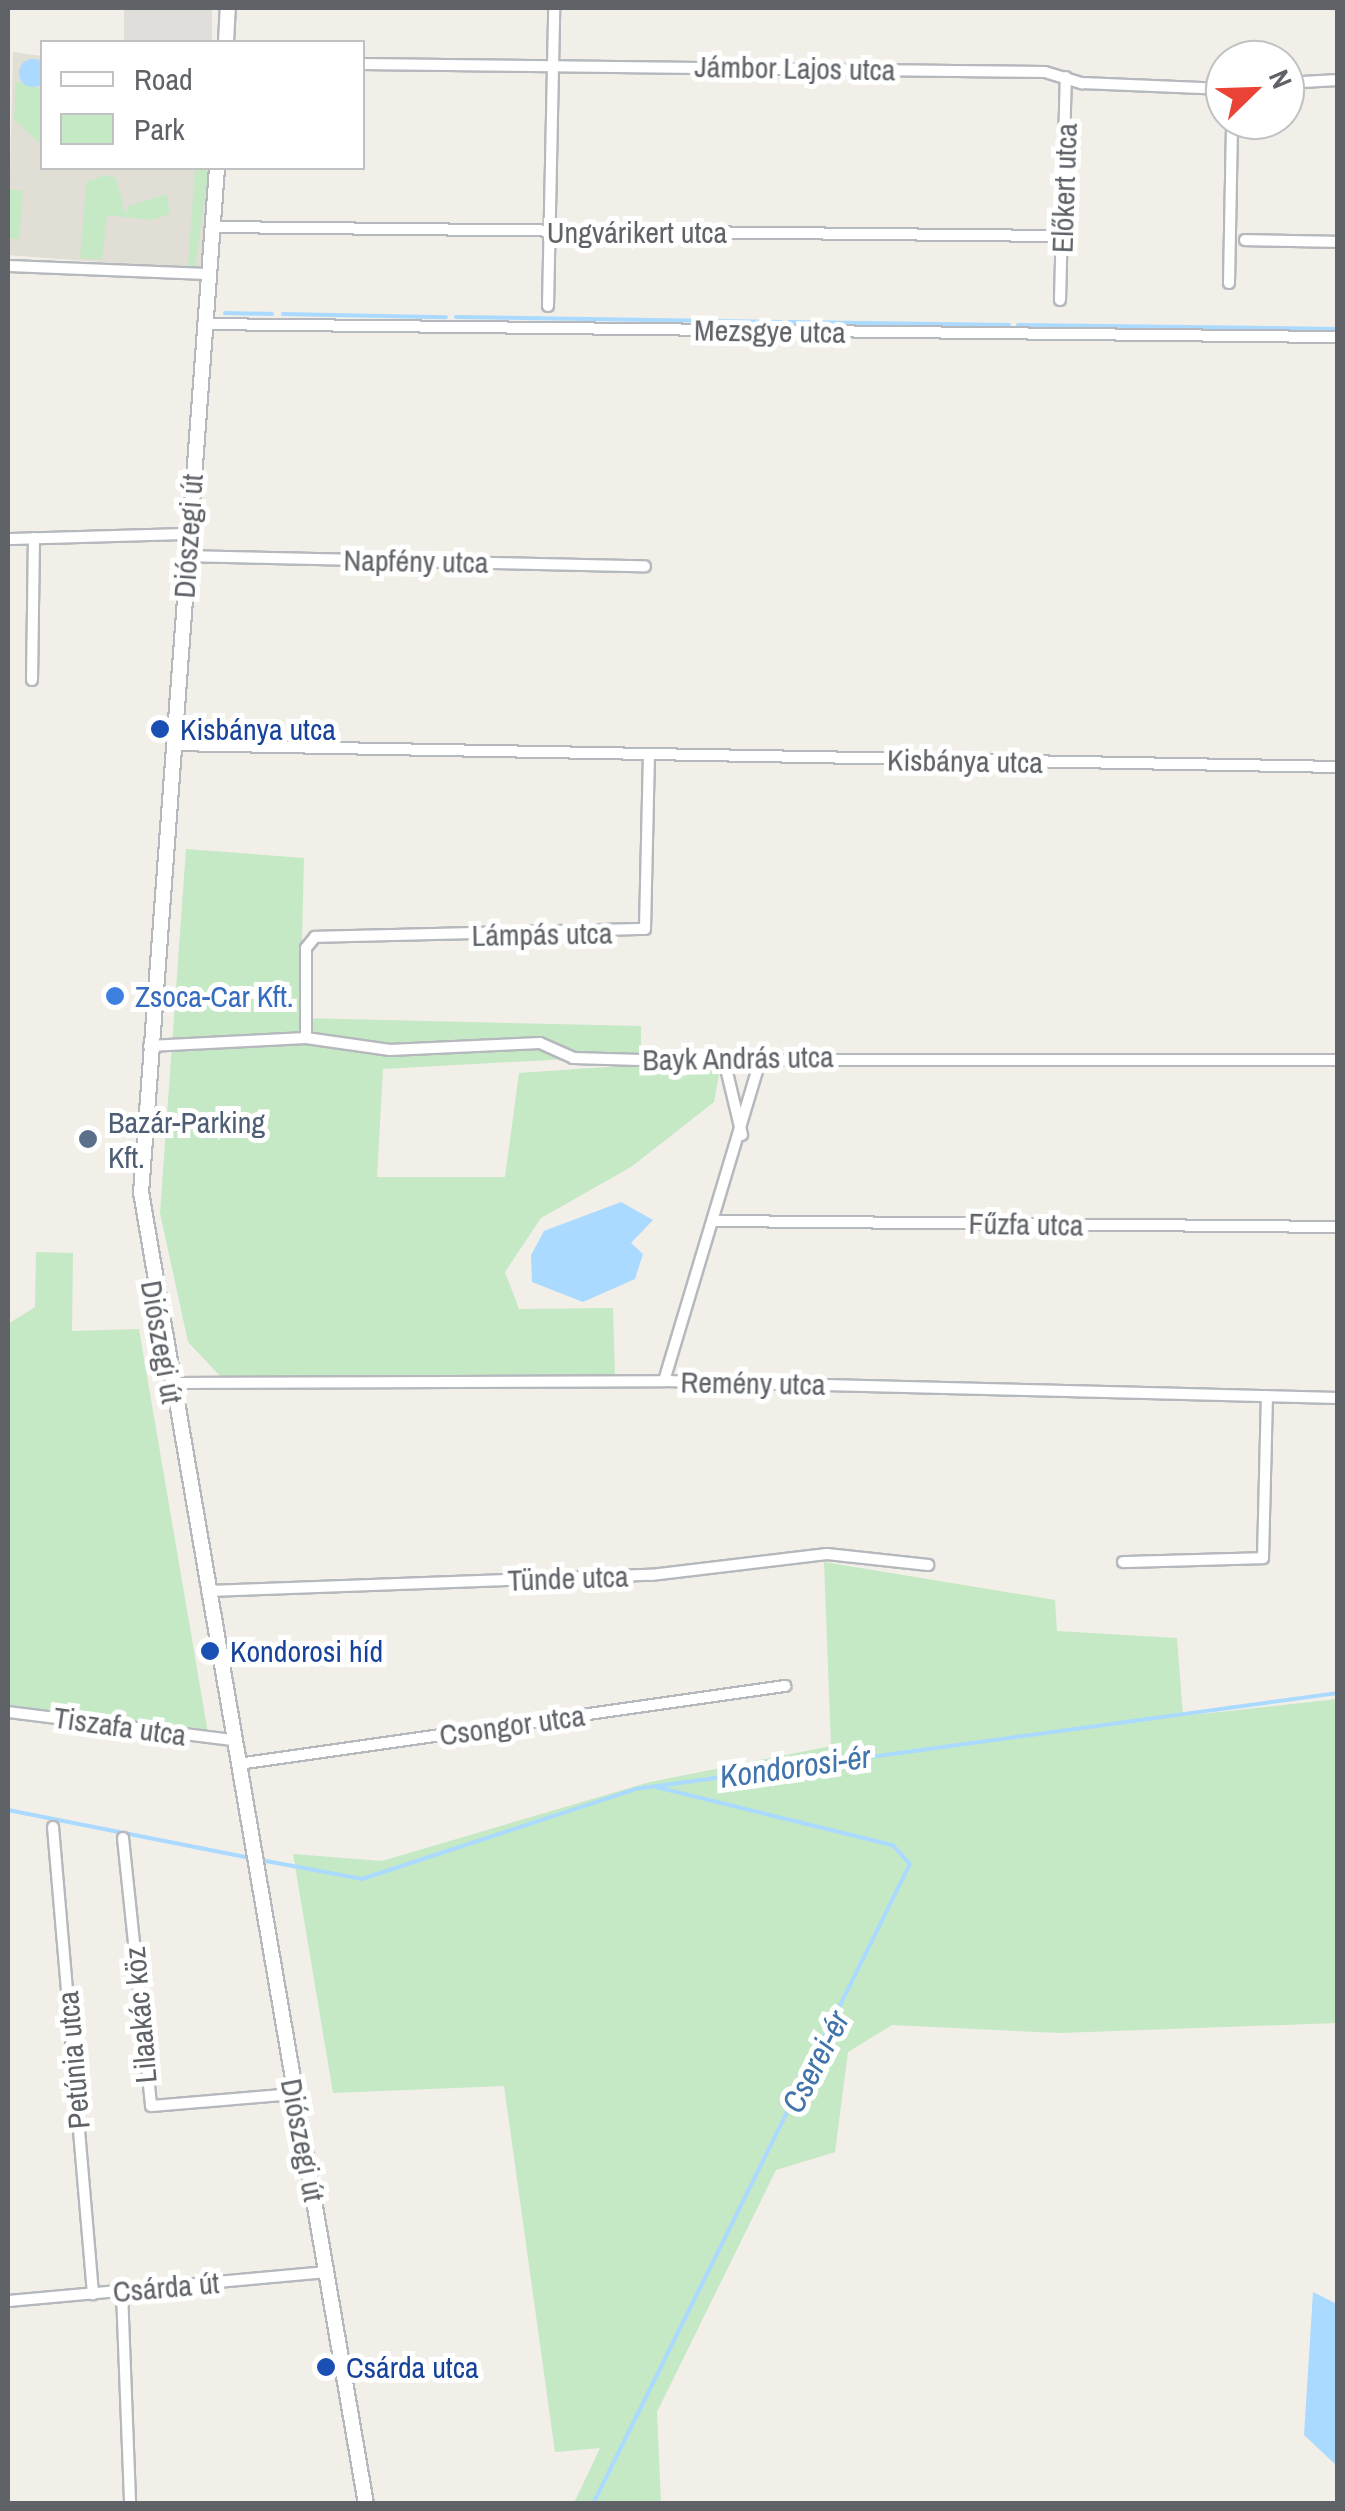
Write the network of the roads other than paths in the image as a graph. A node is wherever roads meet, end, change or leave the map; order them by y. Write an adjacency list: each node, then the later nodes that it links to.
1 (228, 8): 3 (main road)
2 (554, 8): 5 (street)
3 (226, 40)
4 (365, 64): 5 (street, Jámbor Lajos utca)
5 (552, 66): 6 (street, Jámbor Lajos utca); 13 (street)
6 (1066, 77): 9 (street, Jámbor Lajos utca); 14 (street, Előkert utca)
7 (1338, 80): 8 (street)
8 (1305, 82)
9 (1205, 87)
10 (1232, 140): 19 (street)
11 (216, 170): 12 (main road, Diószegi út)
12 (212, 227): 13 (street, Ungvárikert utca); 18 (main road, Diószegi út)
13 (549, 231): 14 (street, Ungvárikert utca); 21 (street)
14 (1062, 236): 20 (street, Előkert utca)
15 (1245, 240): 16 (street)
16 (1338, 242)
17 (8, 266): 18 (street)
18 (208, 274): 22 (main road, Diószegi út)
19 (1228, 283)
20 (1060, 300)
21 (548, 306)
22 (203, 324): 23 (street, Mezsgye utca); 24 (main road, Diószegi út)
23 (1338, 337)
24 (188, 534): 26 (street); 27 (main road, Diószegi út)
25 (8, 538): 26 (street)
26 (34, 538): 29 (street)
27 (186, 556): 28 (street, Napfény utca); 30 (main road, Diószegi út)
28 (645, 566)
29 (32, 680)
30 (172, 745): 31 (street, Kisbánya utca); 34 (main road, Diószegi út)
31 (649, 754): 32 (street, Kisbánya utca); 33 (street, Lámpás utca)
32 (1338, 767)
33 (306, 1038): 34 (street, Bayk András utca); 36 (street, Bayk András utca)
34 (148, 1046): 42 (main road, Diószegi út)
35 (762, 1054): 36 (street, Bayk András utca); 37 (street, Bayk András utca); 38 (street)
36 (724, 1060): 38 (street)
37 (1338, 1060)
38 (742, 1134): 39 (street)
39 (715, 1221): 40 (street, Fűzfa utca); 41 (street)
40 (1338, 1228)
41 (664, 1381): 42 (street, Remény utca); 43 (street, Remény utca)
42 (169, 1382): 47 (main road, Diószegi út)
43 (1267, 1396): 44 (street, Remény utca); 45 (street)
44 (1338, 1398)
45 (1123, 1562)
46 (928, 1565): 47 (street, Tünde utca)
47 (206, 1591): 50 (main road, Diószegi út)
48 (786, 1686): 51 (street, Csongor utca)
49 (8, 1712): 50 (street, Tiszafa utca)
50 (233, 1740): 51 (main road, Diószegi út)
51 (238, 1764): 54 (main road, Diószegi út)
52 (53, 1827): 57 (street, Petúnia utca)
53 (123, 1838): 54 (street, Lilaakác köz)
54 (294, 2094): 55 (main road, Diószegi út)
55 (324, 2272): 56 (street, Csárda út); 60 (main road, Diószegi út)
56 (122, 2292): 57 (street, Csárda út); 59 (street)
57 (93, 2294): 58 (street, Csárda út)
58 (8, 2301)
59 (130, 2504)
60 (366, 2504)

